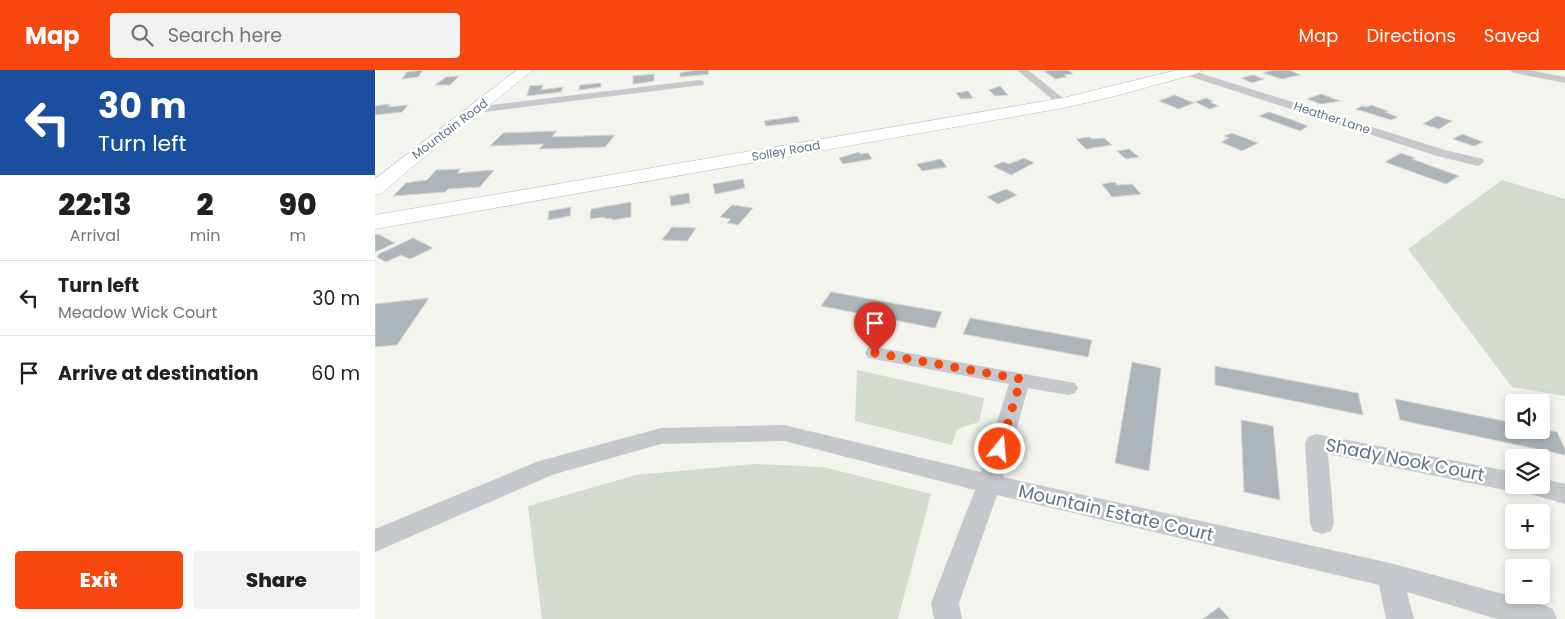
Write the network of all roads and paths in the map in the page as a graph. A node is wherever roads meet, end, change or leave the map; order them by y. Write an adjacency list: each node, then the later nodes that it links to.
1 (526, 70): 8 (main road, Mountain Road)
2 (1022, 70): 7 (street)
3 (1514, 70): 5 (street)
4 (1190, 71): 7 (main road, Solley Road); 9 (street, Heather Lane)
5 (1565, 80)
6 (699, 83): 8 (street)
7 (1063, 102): 11 (main road, Solley Road)
8 (475, 110): 10 (main road, Mountain Road)
9 (1478, 162)
10 (375, 189)
11 (375, 222)
12 (875, 353): 13 (street)
13 (1021, 379): 14 (street); 16 (street)
14 (1068, 388)
15 (1505, 480): 19 (street, Shady Nook Court)
16 (989, 484): 20 (street, Mountain Estate Court); 21 (street, Mountain Estate Court); 22 (street)
17 (1550, 490): 18 (street)
18 (1565, 494)
19 (1322, 523)
20 (375, 541)
21 (1390, 575): 23 (street); 24 (street, Mountain Estate Court)
22 (948, 619)
23 (1400, 619)
24 (1543, 619)

